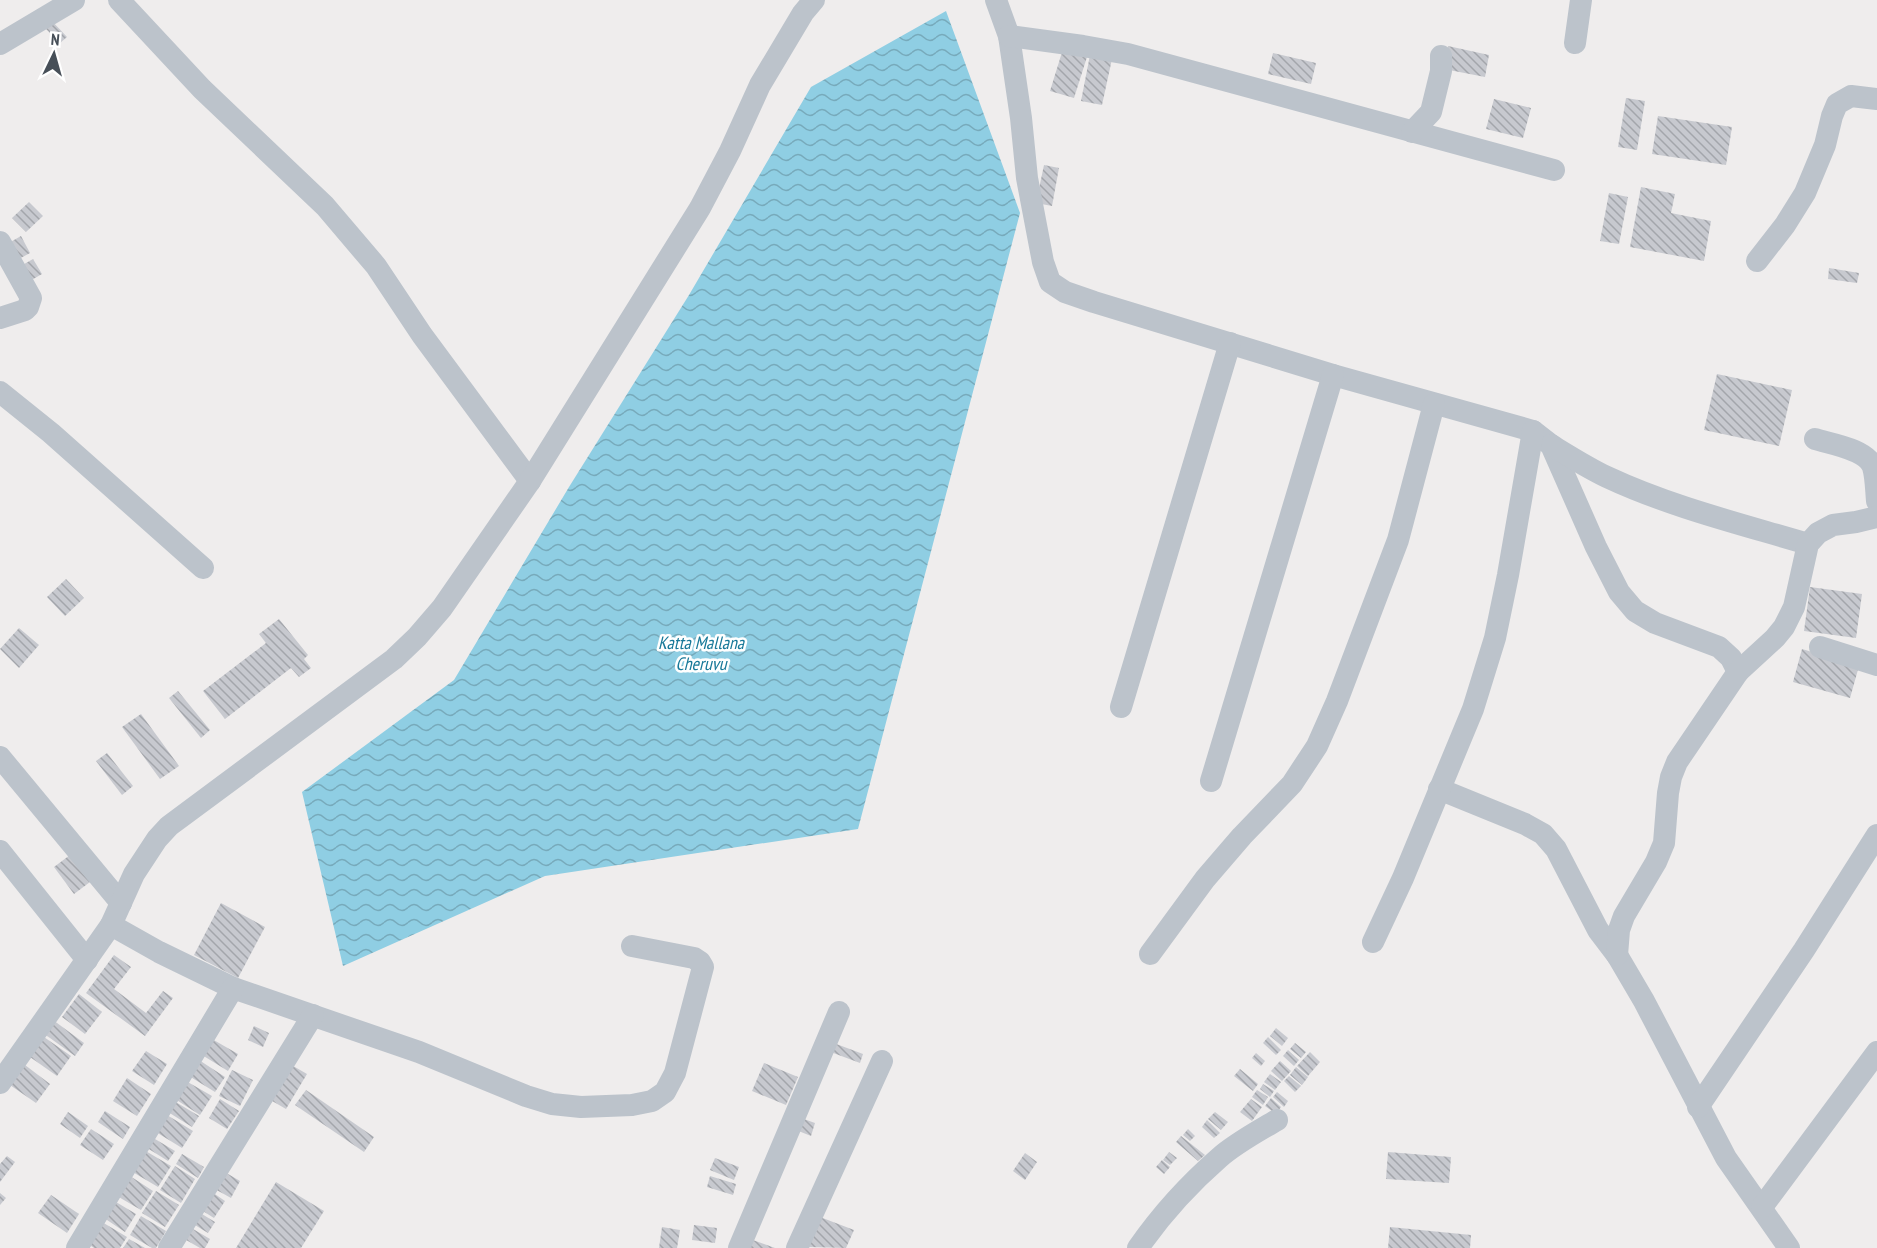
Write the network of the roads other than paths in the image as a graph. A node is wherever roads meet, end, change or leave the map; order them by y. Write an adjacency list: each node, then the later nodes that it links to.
1 (74, 0): 6 (street)
2 (119, 0): 24 (street)
3 (814, 0): 24 (street)
4 (996, 0): 7 (street)
5 (1581, 0): 8 (street)
6 (43, 7): 9 (street)
7 (1009, 36): 12 (street); 17 (street)
8 (1575, 43)
9 (0, 44)
10 (1441, 56): 12 (street)
11 (1877, 99): 15 (street)
12 (1412, 132): 13 (street)
13 (1554, 170)
14 (0, 243): 16 (street)
15 (1757, 261)
16 (0, 318)
17 (1230, 343): 18 (street); 32 (street)
18 (1333, 375): 20 (street); 34 (street)
19 (0, 392): 28 (street)
20 (1434, 404): 21 (street); 42 (street)
21 (1533, 431): 23 (street); 35 (street)
22 (1815, 439): 25 (street)
23 (1551, 445): 27 (street); 31 (street)
24 (530, 481): 38 (street)
25 (1877, 501)
26 (1877, 517): 27 (street)
27 (1808, 544): 31 (street)
28 (203, 568)
29 (1820, 647): 30 (street)
30 (1877, 665)
31 (1738, 672): 43 (street)
32 (1120, 706)
33 (0, 757): 38 (street)
34 (1211, 781)
35 (1439, 789): 40 (street); 43 (street)
36 (1877, 836): 51 (street)
37 (0, 851): 44 (street)
38 (122, 903): 39 (street)
39 (111, 926): 44 (street); 45 (street)
40 (1373, 942)
41 (632, 946): 47 (street)
42 (1150, 954)
43 (1617, 956): 51 (street)
44 (87, 960): 50 (street)
45 (233, 988): 47 (street); 54 (street)
46 (839, 1012): 56 (street)
47 (313, 1015): 55 (street)
48 (1877, 1052): 53 (street)
49 (882, 1061): 57 (street)
50 (0, 1083)
51 (1698, 1107): 53 (street)
52 (1277, 1120): 58 (street)
53 (1762, 1207): 59 (street)
54 (77, 1248)
55 (169, 1248)
56 (739, 1248)
57 (797, 1248)
58 (1138, 1248)
59 (1789, 1248)

